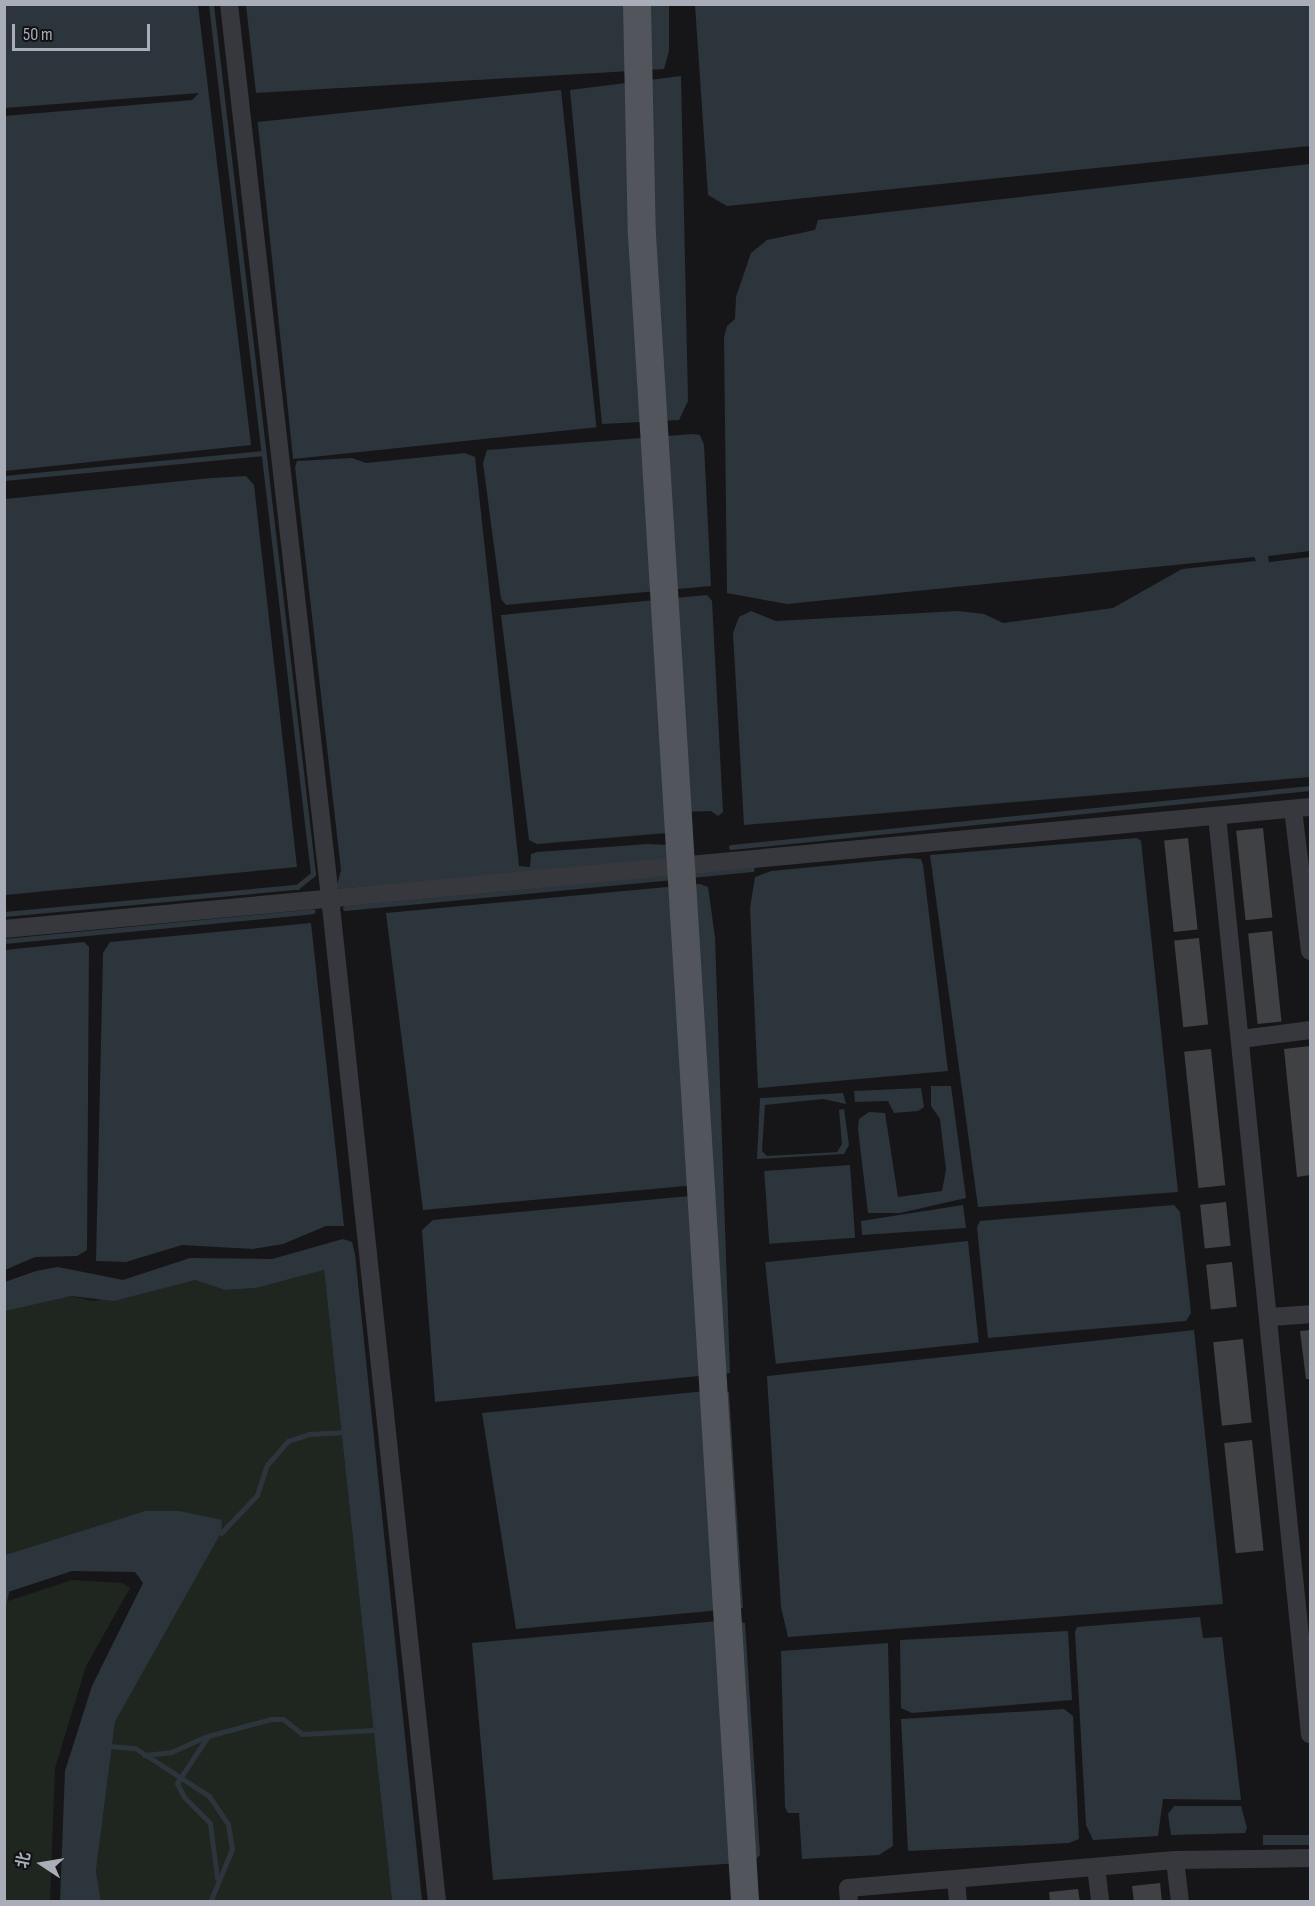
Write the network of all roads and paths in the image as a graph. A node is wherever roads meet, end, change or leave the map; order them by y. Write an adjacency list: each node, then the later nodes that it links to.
1 (229, 4): 6 (street)
2 (637, 4): 5 (main road)
3 (1302, 808): 4 (street); 8 (street)
4 (1217, 816): 5 (street); 10 (street)
5 (681, 872): 6 (street); 19 (main road)
6 (330, 897): 7 (street); 18 (street)
7 (4, 929)
8 (1311, 951)
9 (1311, 1030): 10 (street)
10 (1241, 1039): 12 (street)
11 (1311, 1314): 12 (street)
12 (1271, 1317): 13 (street)
13 (1311, 1734)
14 (1311, 1858): 15 (street)
15 (1175, 1860): 16 (street); 23 (street)
16 (1096, 1866): 17 (street); 22 (street)
17 (956, 1879): 20 (street); 21 (street)
18 (437, 1902)
19 (745, 1902)
20 (849, 1902)
21 (958, 1902)
22 (1100, 1902)
23 (1180, 1902)

